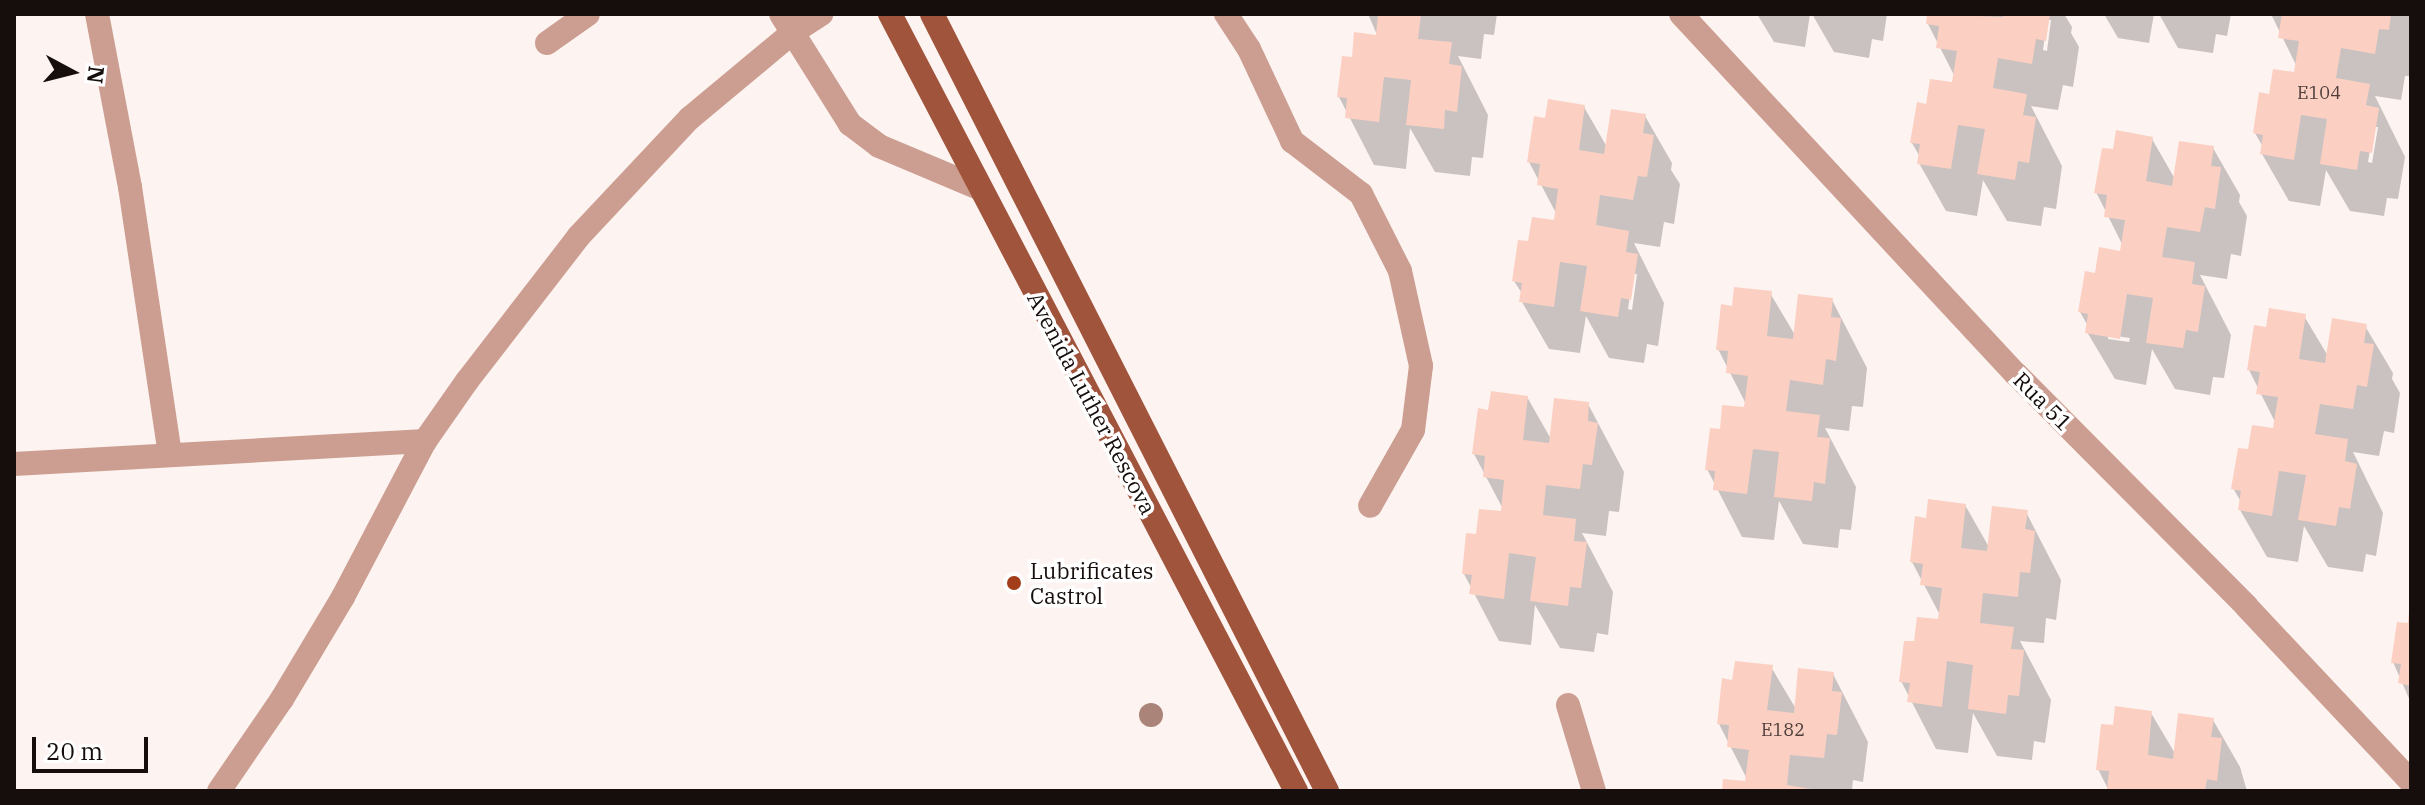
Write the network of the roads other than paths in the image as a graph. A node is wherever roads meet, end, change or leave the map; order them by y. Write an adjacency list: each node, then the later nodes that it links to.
1 (97, 14): 12 (street)
2 (588, 14): 9 (street)
3 (821, 14): 8 (street)
4 (890, 14): 10 (main road, Avenida Luther Rescova)
5 (932, 14): 19 (main road, Avenida Luther Rescova)
6 (1226, 14): 14 (street)
7 (1681, 14): 16 (street, Rua 51)
8 (786, 23): 10 (street); 11 (street)
9 (547, 43)
10 (979, 188): 18 (main road, Avenida Luther Rescova)
11 (425, 441): 12 (street); 17 (street)
12 (170, 455): 13 (street)
13 (14, 464)
14 (1370, 506)
15 (1568, 705): 20 (street)
16 (2411, 782)
17 (219, 791)
18 (1296, 791)
19 (1327, 791)
20 (1594, 791)

